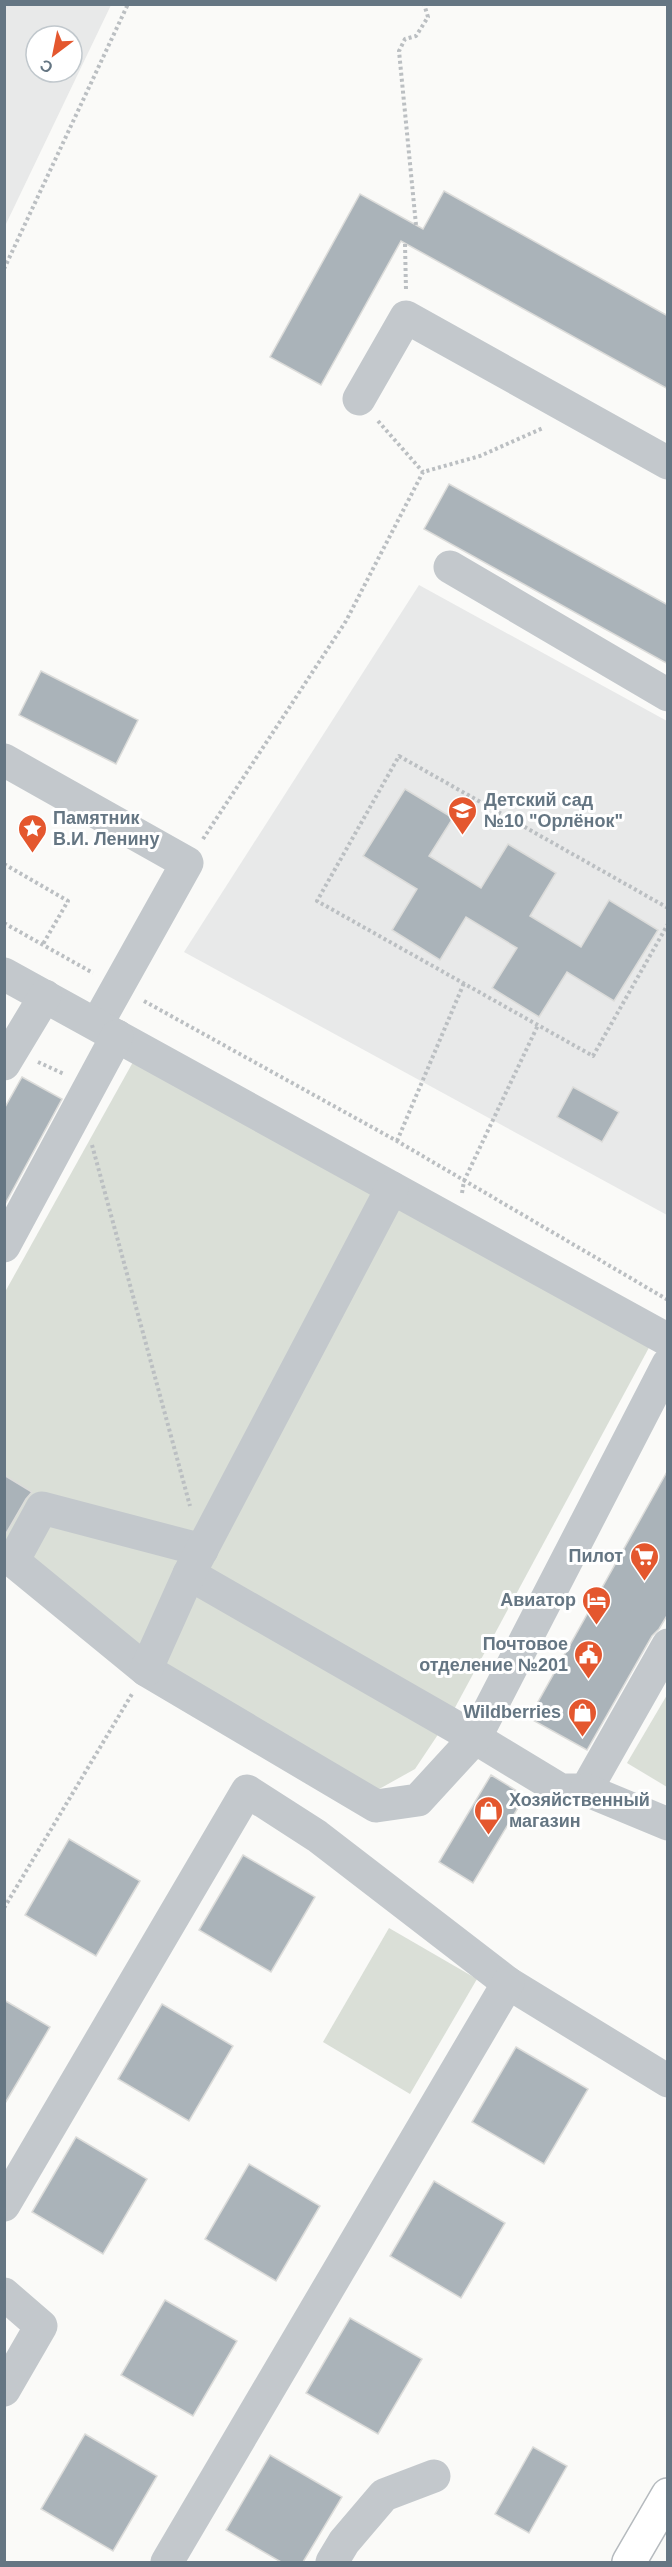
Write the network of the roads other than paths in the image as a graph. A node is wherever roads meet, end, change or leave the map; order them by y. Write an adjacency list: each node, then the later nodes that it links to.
1 (359, 399): 2 (street)
2 (668, 463)
3 (450, 567): 4 (street)
4 (668, 695)
5 (4, 760): 8 (street)
6 (4, 974): 7 (street)
7 (45, 996): 8 (street); 9 (street)
8 (107, 1030): 10 (street); 11 (street)
9 (8, 1057)
10 (392, 1188): 12 (street); 15 (street)
11 (4, 1246)
12 (668, 1340)
13 (668, 1364): 18 (street)
14 (9, 1559): 15 (street); 17 (street)
15 (195, 1562): 17 (street); 18 (street)
16 (668, 1646): 19 (street)
17 (146, 1670): 18 (street)
18 (475, 1738): 19 (street)
19 (586, 1790): 20 (street)
20 (668, 1824)
21 (508, 1983): 22 (street); 23 (street); 28 (street)
22 (668, 2080)
23 (4, 2205)
24 (4, 2294): 25 (street)
25 (4, 2390)
26 (434, 2476): 29 (street)
27 (668, 2495): 30 (main road)
28 (168, 2562)
29 (332, 2562)
30 (629, 2562)

